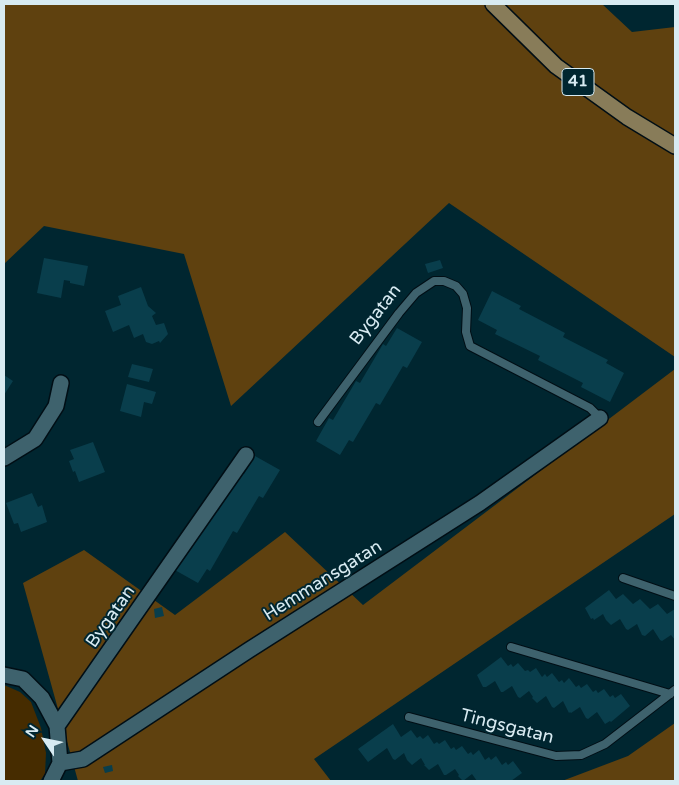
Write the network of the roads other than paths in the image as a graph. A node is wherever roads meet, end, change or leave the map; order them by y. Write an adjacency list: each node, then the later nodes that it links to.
1 (493, 4): 2 (main road, 41)
2 (675, 146)
3 (61, 383): 7 (street)
4 (600, 418): 5 (lane, Bygatan); 15 (street, Hemmansgatan)
5 (318, 422)
6 (246, 455): 14 (street, Bygatan)
7 (4, 458)
8 (623, 578): 9 (lane)
9 (675, 596)
10 (511, 646): 12 (lane, Tingsgatan)
11 (4, 675): 14 (street)
12 (673, 692): 13 (lane, Tingsgatan)
13 (409, 717)
14 (57, 726): 15 (street)
15 (60, 763): 16 (street)
16 (51, 781)

